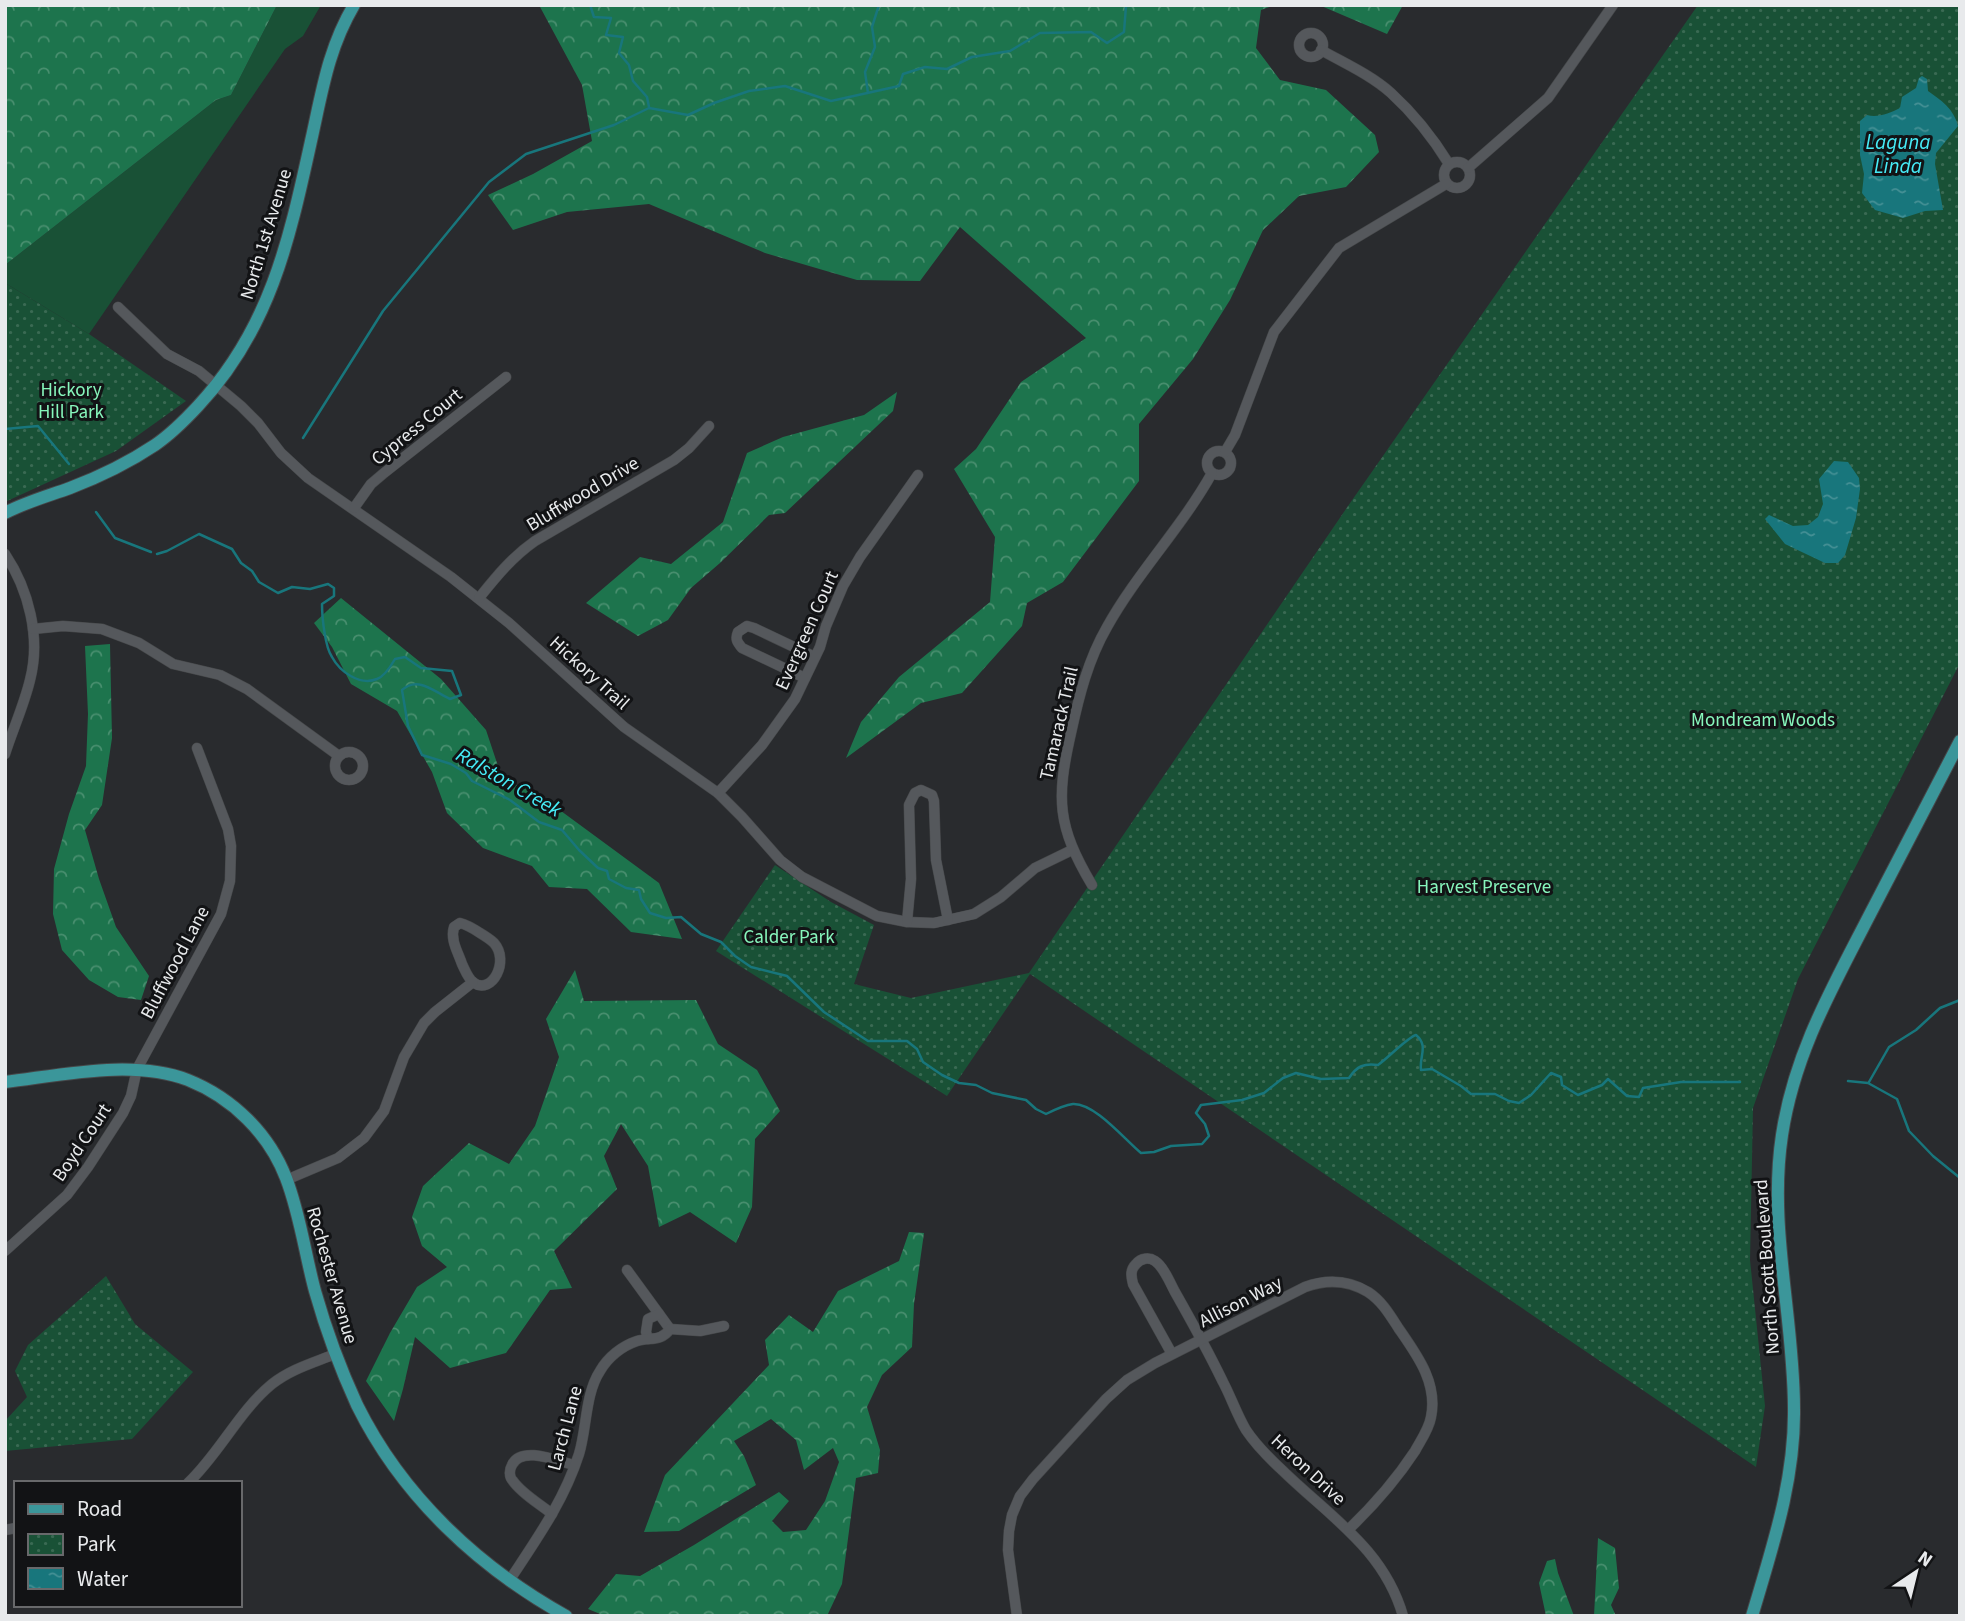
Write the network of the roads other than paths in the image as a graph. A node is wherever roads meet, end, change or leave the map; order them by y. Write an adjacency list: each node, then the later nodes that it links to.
1 (354, 5): 9 (main road, North 1st Avenue)
2 (1613, 5): 5 (street)
3 (1321, 50): 4 (street)
4 (1449, 164): 5 (street); 6 (street)
5 (1468, 168): 6 (street)
6 (1446, 184): 11 (street, Tamarack Trail)
7 (118, 307): 9 (street, Hickory Trail)
8 (506, 377): 14 (street, Cypress Court)
9 (217, 386): 14 (street, Hickory Trail); 15 (main road, North 1st Avenue)
10 (709, 426): 17 (street, Bluffwood Drive)
11 (1225, 452): 12 (street, Tamarack Trail); 12 (street, Tamarack Trail)
12 (1212, 473): 26 (street, Tamarack Trail)
13 (918, 475): 19 (street, Evergreen Court)
14 (354, 509): 17 (street, Hickory Trail)
15 (5, 513)
16 (5, 554): 18 (street)
17 (479, 598): 25 (street, Hickory Trail)
18 (33, 629): 23 (street); 24 (street)
19 (815, 657): 20 (street, Evergreen Court); 20 (street)
20 (805, 678): 25 (street, Evergreen Court)
21 (1960, 741): 51 (main road, North Scott Boulevard)
22 (197, 748): 31 (street, Bluffwood Lane)
23 (5, 754)
24 (339, 756)
25 (718, 793): 29 (street, Hickory Trail)
26 (1072, 850): 27 (street, Tamarack Trail); 28 (street, Hickory Trail)
27 (1092, 885)
28 (948, 920): 29 (street, Hickory Trail); 29 (street)
29 (907, 922)
30 (473, 982): 30 (street); 33 (street)
31 (137, 1069): 32 (main road, Rochester Avenue); 33 (main road, Rochester Avenue); 34 (street, Boyd Court)
32 (5, 1082)
33 (286, 1180): 41 (main road, Rochester Avenue)
34 (5, 1251)
35 (627, 1269): 36 (street)
36 (659, 1314): 38 (street); 39 (street)
37 (724, 1326): 38 (street, Larch Lane)
38 (670, 1329): 39 (street, Larch Lane)
39 (648, 1339): 43 (street, Larch Lane)
40 (1202, 1339): 42 (street, Allison Way); 42 (street, Heron Drive); 46 (street, Heron Drive); 46 (street, Allison Way)
41 (335, 1354): 44 (street); 47 (main road, Rochester Avenue)
42 (1172, 1354): 49 (street, Allison Way)
43 (575, 1465): 45 (street, Larch Lane); 45 (street)
44 (190, 1481)
45 (552, 1514): 47 (street, Larch Lane)
46 (1349, 1529): 50 (street, Heron Drive)
47 (509, 1581): 48 (main road, Rochester Avenue)
48 (566, 1616)
49 (1017, 1616)
50 (1403, 1616)
51 (1752, 1616)

